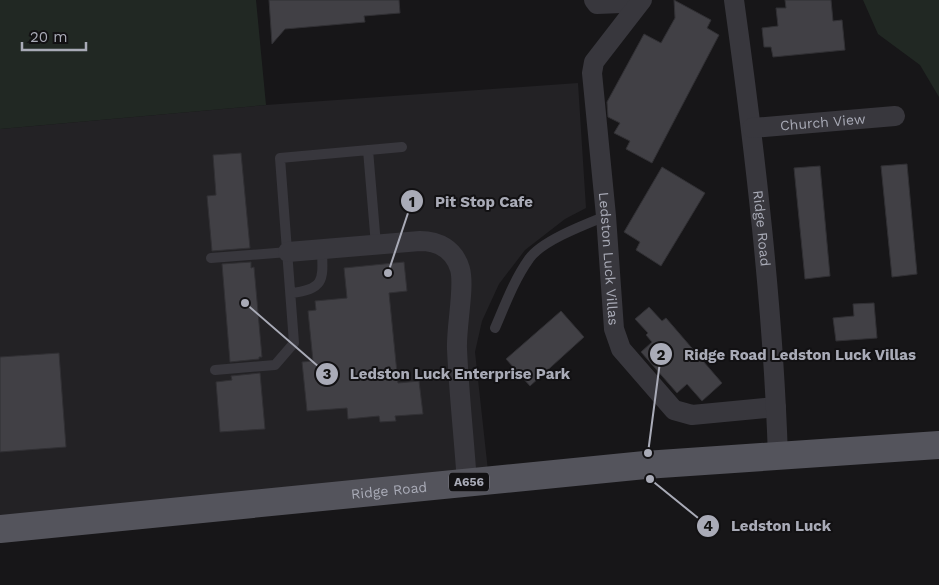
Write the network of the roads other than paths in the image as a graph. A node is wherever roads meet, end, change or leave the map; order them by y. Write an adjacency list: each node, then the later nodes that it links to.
1 (594, 0): 2 (street)
2 (624, 0)
3 (642, 0): 9 (street, Ledston Luck Villas)
4 (734, 0): 6 (street, Ridge Road)
5 (895, 116): 6 (street, Church View)
6 (752, 128): 17 (street, Ridge Road)
7 (402, 147): 8 (lane)
8 (368, 150): 10 (lane); 12 (lane)
9 (606, 216): 15 (lane); 17 (street, Ledston Luck Villas)
10 (376, 244): 11 (street); 20 (street)
11 (322, 250): 12 (street); 14 (lane)
12 (288, 252): 13 (lane); 14 (lane)
13 (212, 258)
14 (291, 293): 16 (lane)
15 (495, 328)
16 (215, 370)
17 (776, 408): 19 (street, Ridge Road)
18 (939, 445): 19 (main road, Ridge Road / A656)
19 (778, 458): 20 (main road, Ridge Road / A656)
20 (467, 483): 21 (main road, Ridge Road / A656)
21 (0, 528)

